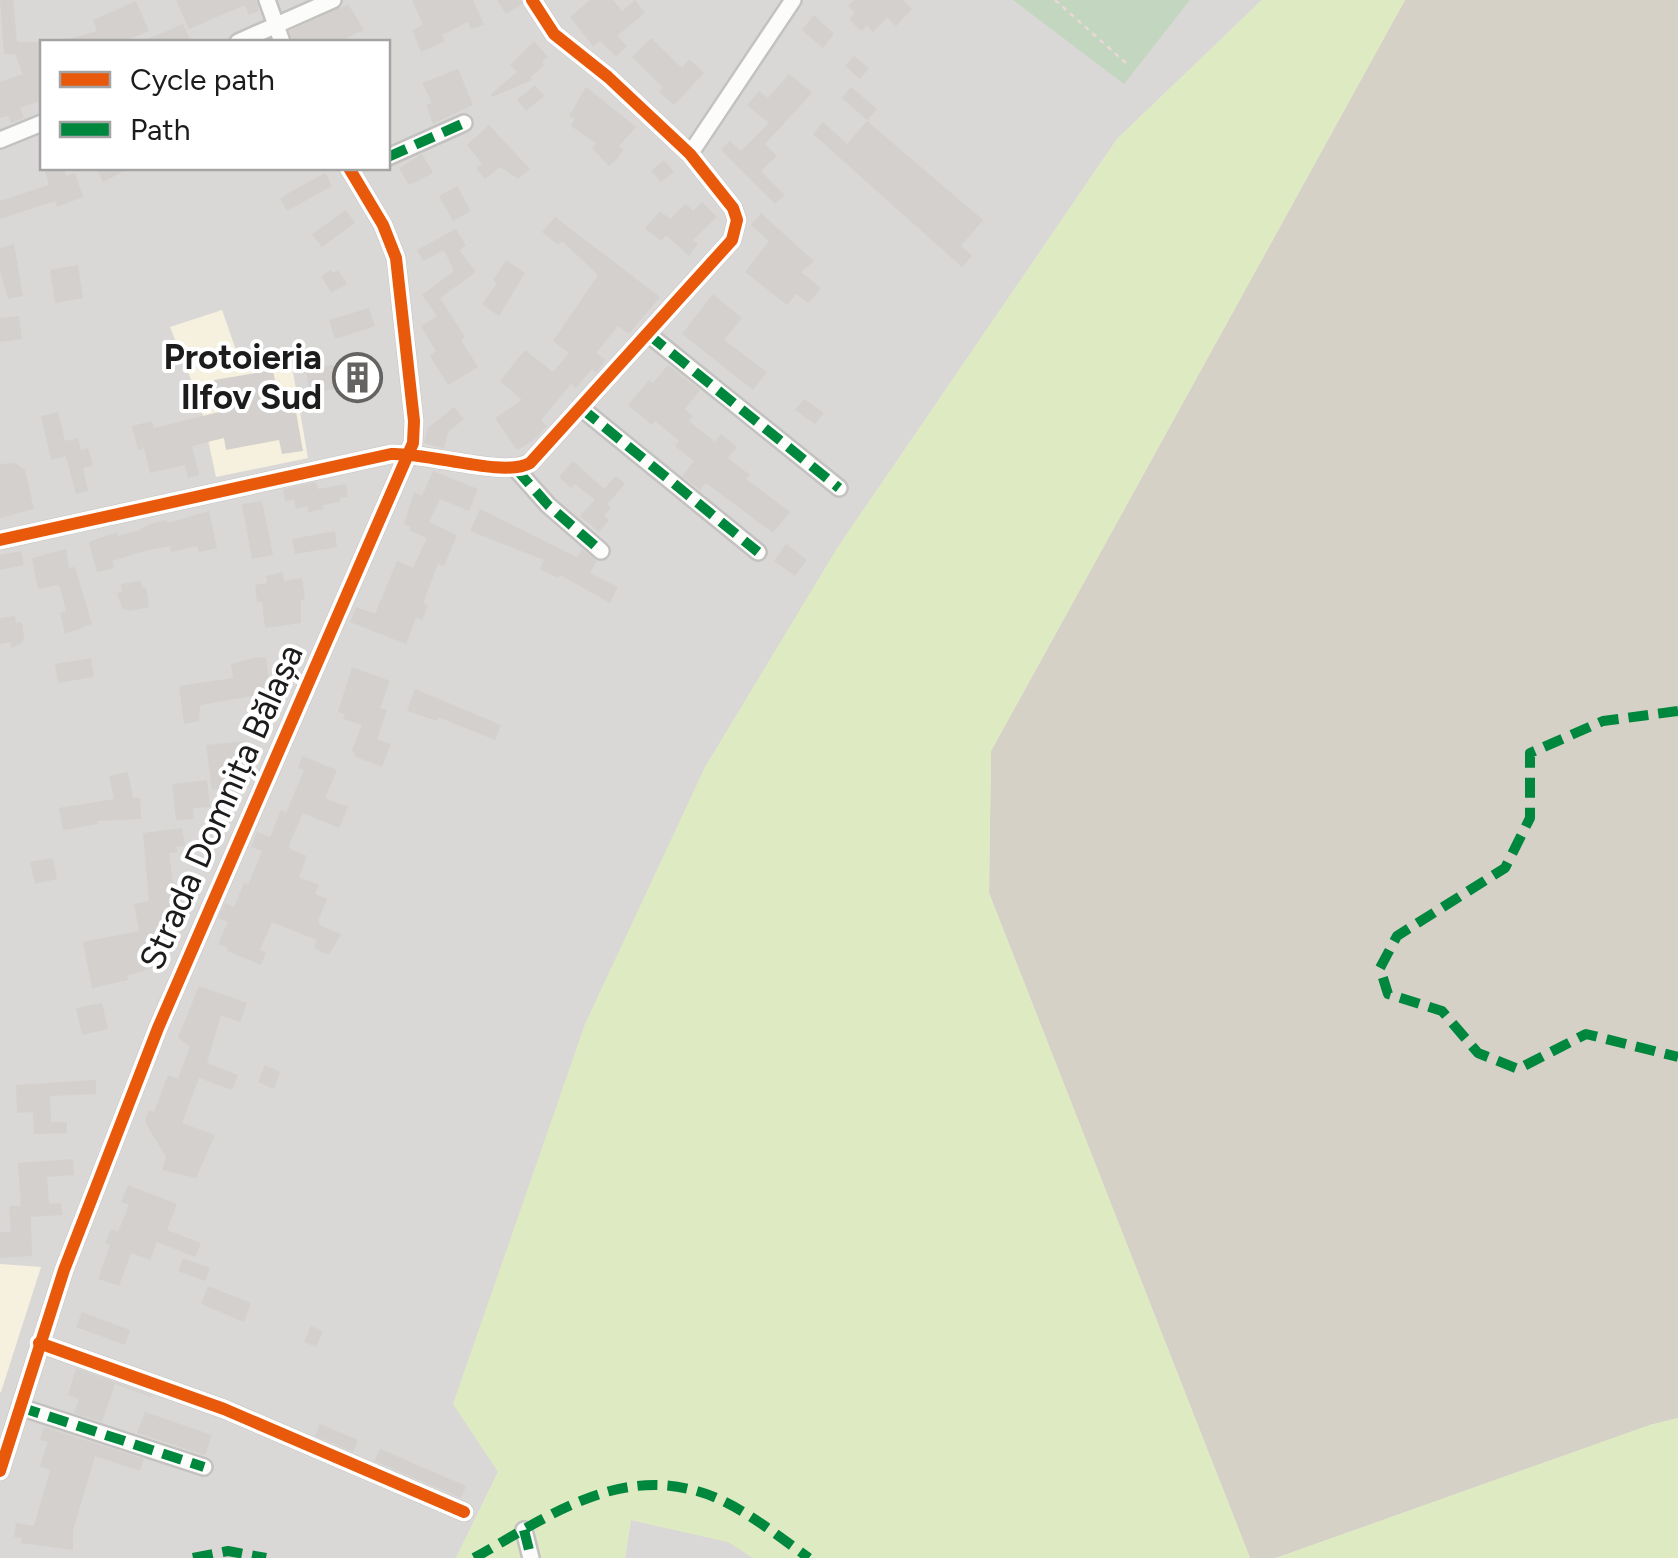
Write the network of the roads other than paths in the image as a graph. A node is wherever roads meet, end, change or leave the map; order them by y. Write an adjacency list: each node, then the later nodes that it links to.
1 (268, 0): 5 (street)
2 (333, 0): 5 (street)
3 (532, 0): 10 (street)
4 (793, 0): 10 (street)
5 (279, 34): 6 (street)
6 (248, 40)
7 (464, 122): 11 (street)
8 (40, 124): 9 (street)
9 (0, 140)
10 (690, 154): 13 (street)
11 (390, 156)
12 (356, 170): 15 (street, Strada Domnița Bălașa)
13 (648, 334): 14 (street); 17 (street)
14 (581, 408): 16 (street); 20 (street)
15 (408, 453): 16 (street); 18 (street); 21 (street, Strada Domnița Bălașa)
16 (516, 469): 19 (street)
17 (840, 488)
18 (0, 540)
19 (601, 550)
20 (758, 552)
21 (40, 1343): 22 (street, Strada Domnița Bălașa); 25 (street)
22 (20, 1407): 23 (street); 24 (street, Strada Domnița Bălașa)
23 (204, 1467)
24 (0, 1471)
25 (464, 1512)
26 (524, 1530): 27 (street)
27 (531, 1558)

